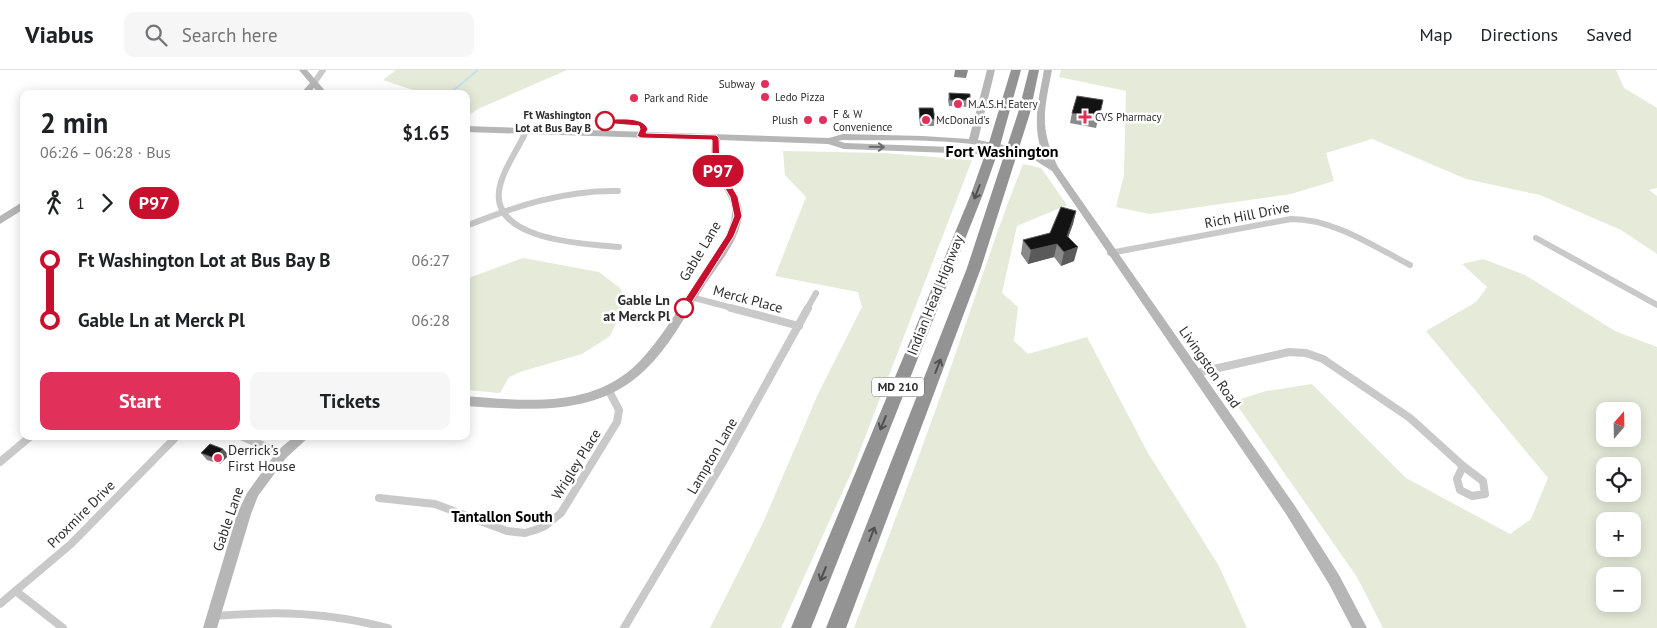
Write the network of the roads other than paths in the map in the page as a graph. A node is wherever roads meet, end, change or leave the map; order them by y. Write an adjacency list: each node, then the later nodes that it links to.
1 (303, 70): 7 (main road)
2 (323, 70): 7 (street)
3 (991, 70): 14 (main road)
4 (1034, 70): 16 (highway, Indian Head Highway / MD 210)
5 (1048, 70): 17 (main road)
6 (1014, 71): 15 (highway, Indian Head Highway / MD 210)
7 (314, 83): 8 (main road); 9 (main road)
8 (308, 90)
9 (320, 90)
10 (470, 129): 11 (main road)
11 (526, 131): 12 (main road); 20 (street)
12 (716, 138): 13 (main road); 28 (main road, Gable Lane)
13 (829, 141): 14 (main road); 15 (main road, one-way to 15)
14 (973, 142): 15 (main road)
15 (993, 149): 16 (main road, Livingston Road); 48 (highway, Indian Head Highway / MD 210, one-way to 48)
16 (1011, 151): 17 (main road, Livingston Road); 49 (highway, Indian Head Highway / MD 210, one-way to 16)
17 (1054, 169): 25 (main road, Livingston Road)
18 (618, 191): 20 (street)
19 (20, 207): 21 (main road)
20 (502, 212): 22 (street); 24 (street)
21 (0, 221)
22 (470, 224)
23 (1536, 238): 29 (street)
24 (619, 247)
25 (1110, 253): 26 (street, Rich Hill Drive); 31 (main road, Livingston Road)
26 (1410, 265)
27 (816, 293): 30 (street, Lampton Lane)
28 (691, 297): 30 (street, Merck Place); 32 (main road, Gable Lane)
29 (1657, 306)
30 (798, 326): 47 (street, Lampton Lane)
31 (1196, 372): 40 (street); 50 (main road, Livingston Road)
32 (608, 389): 33 (main road, Gable Lane); 41 (street, Wrigley Place)
33 (470, 401)
34 (26, 440): 39 (street)
35 (173, 440): 42 (street, Proxmire Drive)
36 (250, 440): 38 (street)
37 (299, 440): 38 (main road, Gable Lane)
38 (282, 454): 44 (main road, Gable Lane)
39 (0, 462)
40 (1463, 466)
41 (379, 498)
42 (17, 592): 43 (street, Proxmire Drive); 45 (street)
43 (0, 604)
44 (212, 622): 46 (street)
45 (63, 628)
46 (388, 628)
47 (624, 628)
48 (801, 628)
49 (836, 628)
50 (1360, 628)

